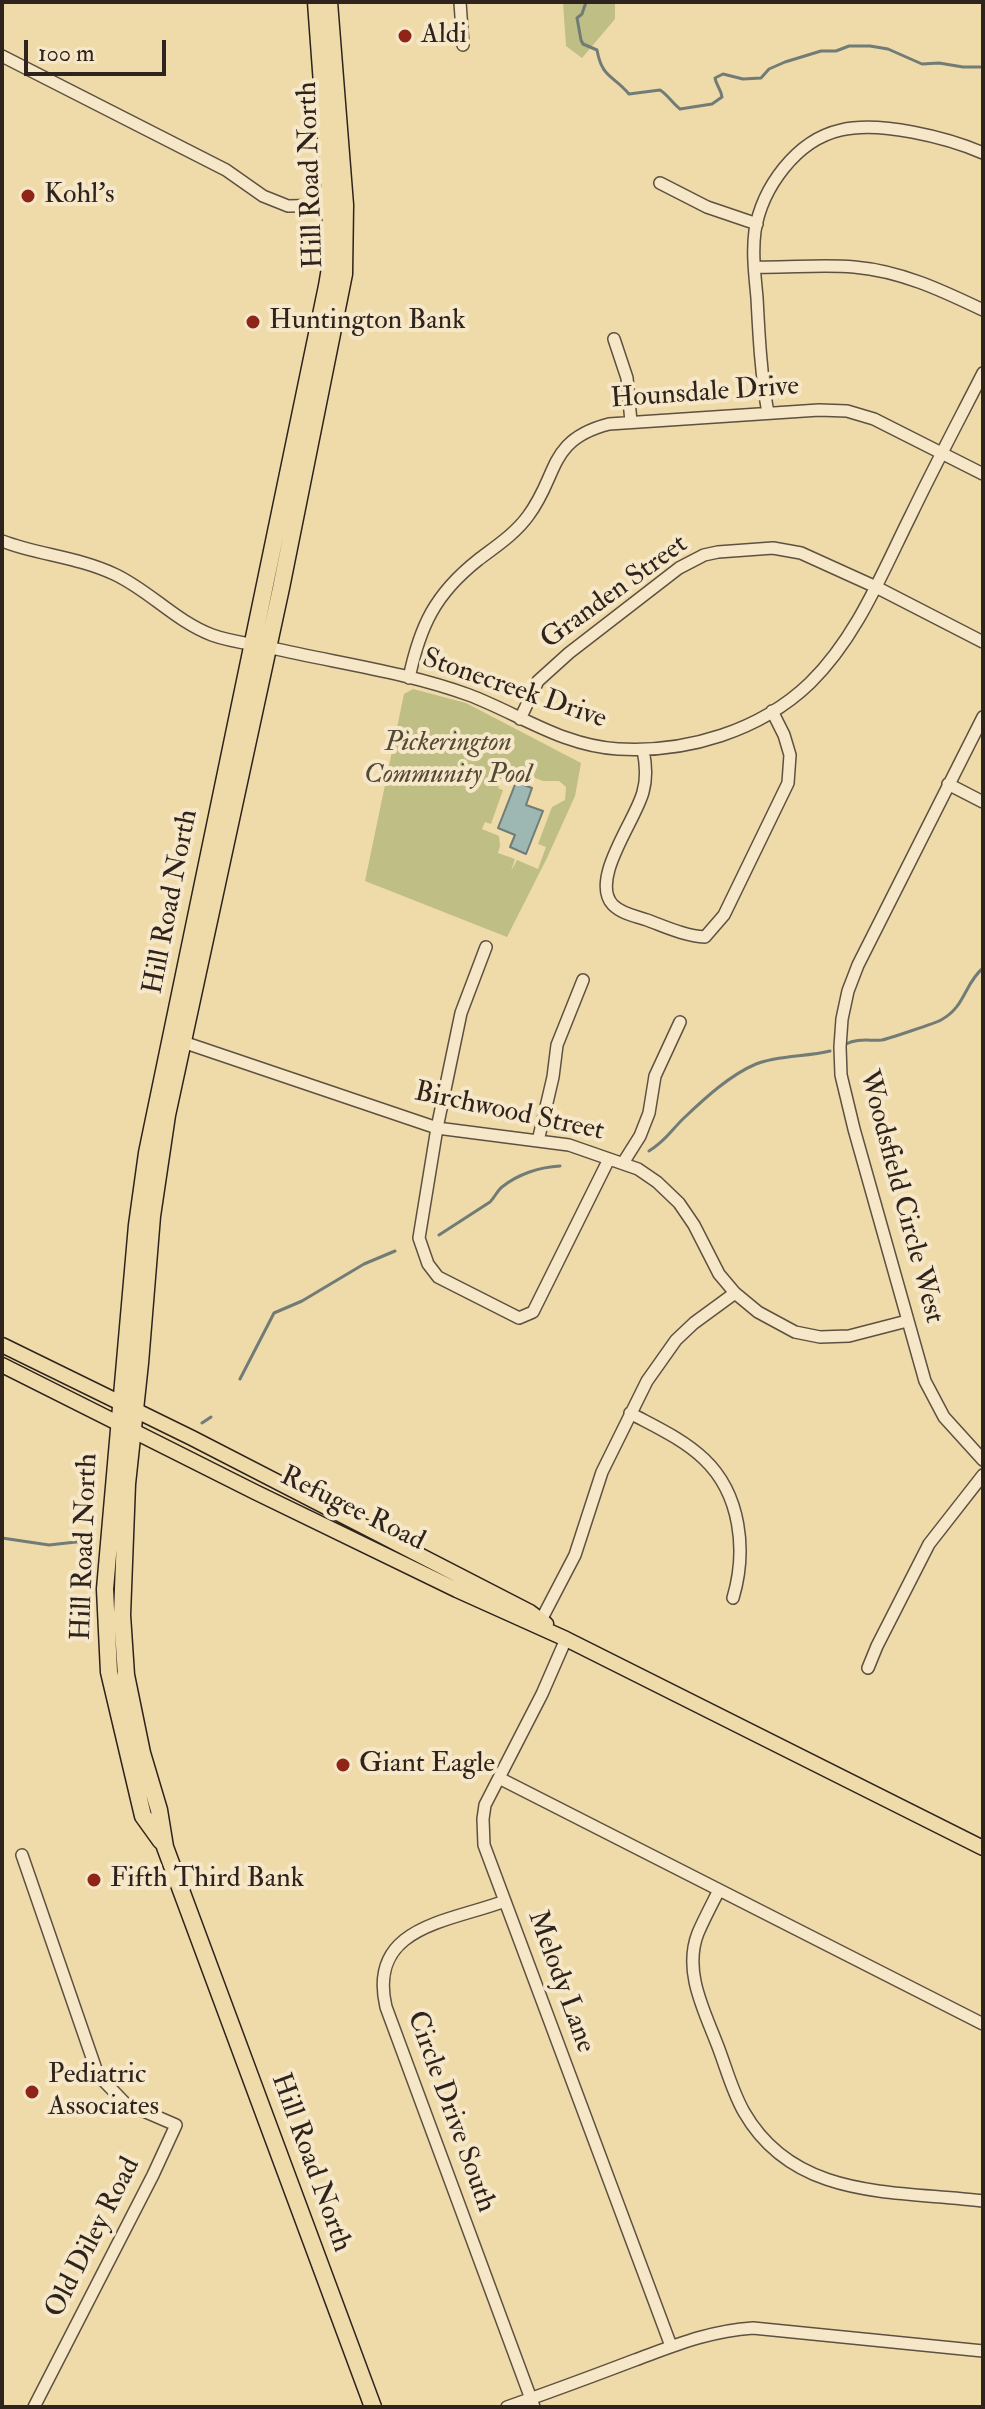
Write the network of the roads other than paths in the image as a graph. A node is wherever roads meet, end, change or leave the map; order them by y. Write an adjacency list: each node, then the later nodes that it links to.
1 (316, 2): 8 (highway, Hill Road North)
2 (329, 2): 8 (highway, Hill Road North)
3 (460, 2): 4 (street)
4 (463, 45)
5 (2, 56): 8 (street)
6 (983, 153): 9 (street)
7 (660, 183): 9 (street)
8 (337, 205): 21 (highway, Hill Road North)
9 (757, 224): 10 (street)
10 (755, 267): 11 (street); 14 (street)
11 (983, 310)
12 (614, 339): 15 (street)
13 (983, 373): 16 (street, Stonecreek Drive)
14 (768, 413): 15 (street, Hounsdale Drive); 16 (street, Hounsdale Drive)
15 (631, 422): 22 (street, Hounsdale Drive)
16 (942, 453): 17 (street, Hounsdale Drive); 19 (street, Stonecreek Drive)
17 (983, 474)
18 (2, 541): 21 (street, Stonecreek Drive)
19 (876, 587): 20 (street, Granden Street); 23 (street, Stonecreek Drive); 25 (street, Granden Street)
20 (983, 642)
21 (260, 646): 22 (street, Stonecreek Drive); 32 (highway, Hill Road North); 43 (highway, Hill Road North)
22 (409, 678): 25 (street, Stonecreek Drive)
23 (772, 711): 26 (street, Stonecreek Drive); 26 (street)
24 (983, 717): 27 (street, Woodsfield Circle West)
25 (520, 719): 26 (street, Stonecreek Drive)
26 (643, 750)
27 (948, 784): 28 (street); 38 (street, Woodsfield Circle West)
28 (983, 802)
29 (486, 947): 33 (street)
30 (583, 980): 34 (street)
31 (680, 1022): 36 (street)
32 (180, 1041): 33 (street, Birchwood Street); 43 (highway, Hill Road North)
33 (437, 1128): 34 (street, Birchwood Street); 35 (street)
34 (538, 1141): 35 (street, Birchwood Street)
35 (609, 1159): 36 (street, Birchwood Street)
36 (623, 1163): 37 (street, Birchwood Street)
37 (735, 1293): 38 (street, Birchwood Street); 42 (street)
38 (907, 1321): 44 (street, Woodsfield Circle West)
39 (2, 1345): 43 (main road, Refugee Road)
40 (2, 1353): 43 (main road, Refugee Road)
41 (2, 1365): 43 (main road, Refugee Road)
42 (630, 1413): 46 (street); 47 (street)
43 (127, 1416): 47 (main road, Refugee Road); 47 (main road, Refugee Road); 61 (highway, Hill Road North)
44 (983, 1460)
45 (983, 1475): 49 (street)
46 (733, 1598)
47 (540, 1623): 48 (main road, Refugee Road)
48 (566, 1639): 50 (street, Melody Lane); 51 (main road, Refugee Road)
49 (868, 1668)
50 (499, 1778): 53 (street); 54 (street, Melody Lane)
51 (983, 1848)
52 (22, 1855): 60 (street, Old Diley Road)
53 (719, 1890): 55 (street); 56 (street)
54 (505, 1901): 57 (street, Melody Lane); 59 (street, Circle Drive South)
55 (983, 2024)
56 (983, 2201)
57 (671, 2346): 58 (street); 59 (street)
58 (983, 2351)
59 (532, 2403): 62 (street)
60 (34, 2407)
61 (373, 2407)
62 (507, 2407)

